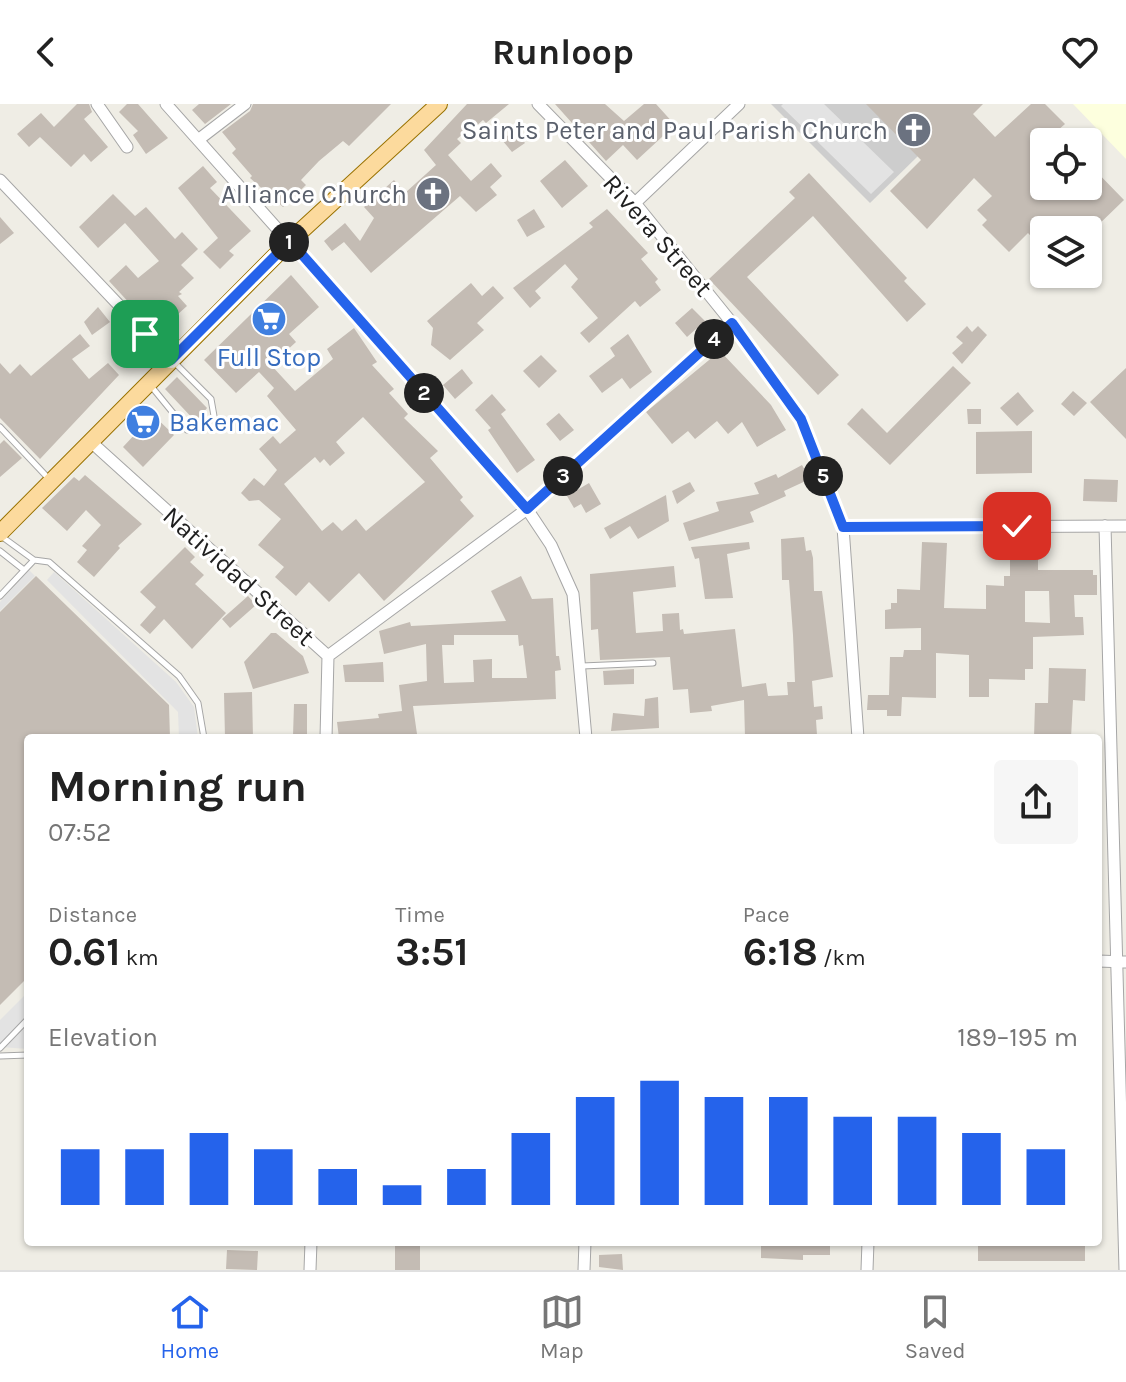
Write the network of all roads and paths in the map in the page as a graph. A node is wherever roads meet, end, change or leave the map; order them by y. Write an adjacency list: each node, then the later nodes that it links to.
1 (97, 104): 8 (street)
2 (166, 104): 7 (street)
3 (245, 104): 7 (street)
4 (439, 104): 11 (main road)
5 (538, 104): 10 (street, Rivera Street)
6 (739, 104): 10 (street)
7 (198, 140): 11 (street)
8 (127, 147)
9 (0, 180): 13 (street)
10 (635, 203): 12 (street, Rivera Street)
11 (290, 241): 13 (main road); 18 (street)
12 (732, 323): 18 (street); 21 (street, Rivera Street)
13 (171, 360): 14 (main road); 14 (lane)
14 (149, 382): 16 (main road)
15 (0, 427): 17 (lane)
16 (90, 441): 17 (main road); 27 (street, Natividad Street)
17 (51, 481): 22 (main road)
18 (527, 509): 27 (street); 29 (street)
19 (1105, 526): 20 (street); 21 (street); 34 (street)
20 (1126, 526)
21 (843, 527): 33 (street, Rivera Street)
22 (0, 534): 24 (lane)
23 (0, 551): 25 (lane)
24 (34, 560): 25 (lane); 30 (lane)
25 (25, 570): 26 (lane)
26 (0, 596)
27 (328, 656): 31 (street, Natividad Street)
28 (653, 663): 29 (lane)
29 (581, 666): 32 (street)
30 (203, 734)
31 (326, 734)
32 (586, 734)
33 (858, 734)
34 (1121, 962): 45 (street)
35 (24, 1023): 36 (lane)
36 (0, 1048)
37 (24, 1055): 38 (lane)
38 (0, 1056)
39 (311, 1246): 42 (street)
40 (585, 1246): 43 (street)
41 (868, 1246): 44 (street)
42 (310, 1270)
43 (584, 1270)
44 (867, 1270)
45 (1125, 1270)

